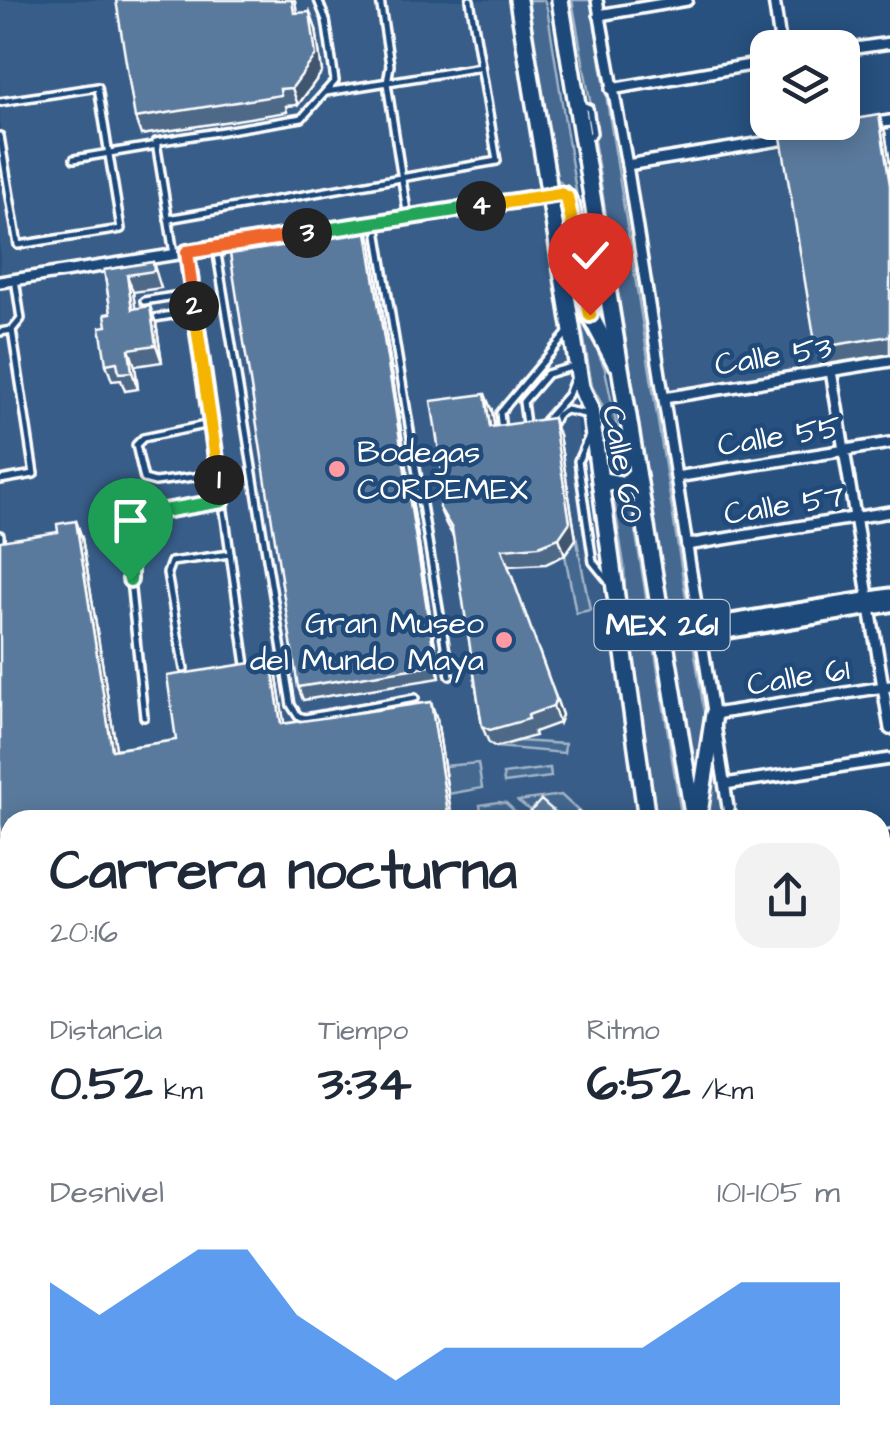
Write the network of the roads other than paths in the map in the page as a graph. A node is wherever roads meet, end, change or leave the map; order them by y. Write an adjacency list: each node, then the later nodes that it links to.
1 (318, 0): 17 (lane)
2 (380, 0): 15 (lane)
3 (470, 0): 14 (lane)
4 (518, 0): 28 (main road, Calle 60 / MEX 261)
5 (597, 0): 9 (street)
6 (687, 0): 9 (street)
7 (774, 0): 10 (street)
8 (558, 4): 47 (main road, MEX 261)
9 (599, 15): 16 (street)
10 (778, 30)
11 (890, 43): 12 (street)
12 (860, 47)
13 (750, 65): 16 (street)
14 (481, 67): 15 (lane); 27 (lane)
15 (386, 83): 17 (lane); 27 (lane)
16 (611, 89): 26 (street)
17 (325, 92): 23 (lane)
18 (0, 102): 24 (lane)
19 (890, 121): 20 (street)
20 (864, 126)
21 (0, 136): 24 (lane)
22 (778, 140): 26 (street)
23 (157, 145): 24 (lane); 30 (lane)
24 (109, 153): 25 (lane)
25 (74, 159)
26 (627, 165): 48 (street)
27 (402, 178): 29 (lane); 30 (lane)
28 (550, 195): 29 (street); 41 (main road, Calle 60 / MEX 261); 47 (main road)
29 (408, 218): 31 (street)
30 (168, 219): 34 (lane)
31 (376, 223): 32 (street); 74 (lane)
32 (216, 248): 33 (street); 76 (lane)
33 (187, 252): 34 (street); 37 (lane)
34 (174, 254): 35 (street)
35 (15, 279): 36 (street); 42 (lane)
36 (0, 282)
37 (192, 293): 38 (lane); 39 (lane)
38 (144, 301)
39 (195, 311): 40 (lane); 50 (lane)
40 (147, 319)
41 (572, 327): 45 (main road, Calle 60 / MEX 261); 54 (lane)
42 (12, 330): 43 (lane); 60 (lane)
43 (0, 332)
44 (890, 361): 46 (street, Calle 53)
45 (578, 367): 49 (main road, Calle 60 / MEX 261); 51 (lane); 52 (lane)
46 (831, 371): 48 (street, Calle 53); 56 (street)
47 (621, 375): 57 (main road, MEX 261)
48 (664, 398): 59 (street)
49 (592, 421): 53 (lane); 61 (main road, Calle 60 / MEX 261); 67 (lane)
50 (210, 424): 58 (lane); 58 (lane)
51 (543, 428)
52 (527, 434)
53 (552, 436)
54 (503, 438)
55 (890, 443): 56 (street, Calle 55)
56 (844, 450): 59 (street, Calle 55); 64 (street)
57 (638, 473): 61 (main road); 83 (main road, MEX 261)
58 (218, 474): 62 (lane)
59 (676, 478): 65 (street)
60 (0, 480)
61 (600, 480): 67 (main road, Calle 60 / MEX 261)
62 (222, 501): 66 (lane); 78 (lane)
63 (890, 512): 64 (street, Calle 57)
64 (855, 518): 65 (street, Calle 57); 69 (street)
65 (686, 545): 71 (street)
66 (230, 554): 72 (lane); 73 (lane)
67 (615, 589): 82 (main road, Calle 60 / MEX 261)
68 (890, 595): 69 (street)
69 (869, 604): 70 (street); 71 (street); 75 (street)
70 (890, 605)
71 (700, 631): 77 (street)
72 (246, 665)
73 (184, 669)
74 (450, 676)
75 (887, 687): 77 (street, Calle 61); 79 (street)
76 (415, 698)
77 (714, 714): 81 (street); 84 (main road)
78 (144, 717)
79 (890, 729)
80 (890, 759): 81 (street)
81 (725, 784): 85 (street)
82 (646, 810)
83 (694, 810)
84 (698, 810)
85 (729, 810)

